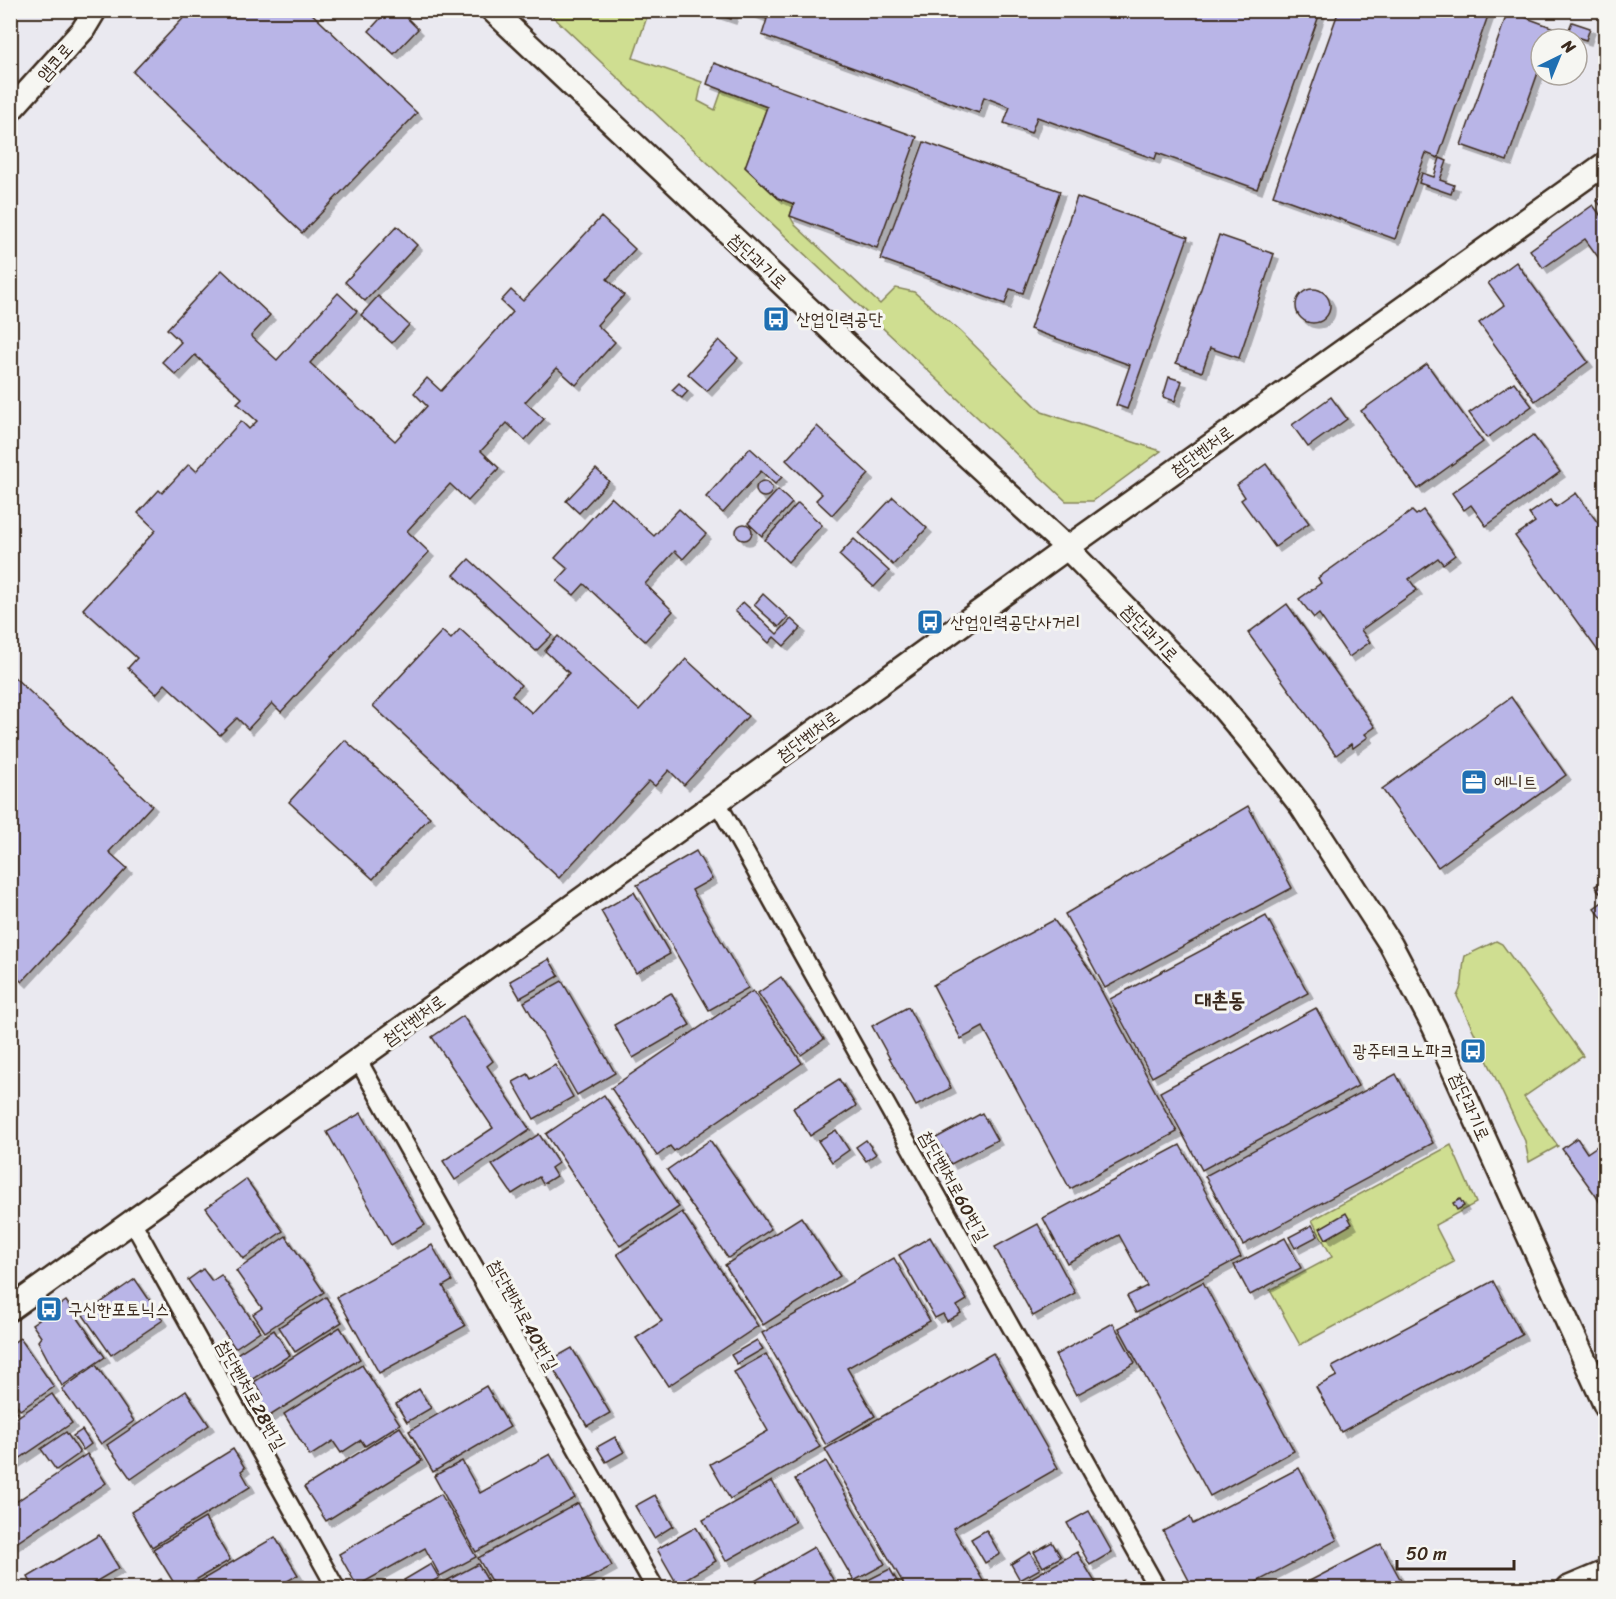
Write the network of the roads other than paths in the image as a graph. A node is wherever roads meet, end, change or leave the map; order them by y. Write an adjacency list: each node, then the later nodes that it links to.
1 (95, 10): 3 (street, 앰코로)
2 (492, 10): 5 (street, 첨단과기로)
3 (10, 111)
4 (1605, 163): 5 (street, 첨단벤처로)
5 (1067, 548): 6 (street, 첨단벤처로); 10 (street, 첨단과기로)
6 (717, 802): 7 (street, 첨단벤처로); 14 (street, 첨단벤처로60번길)
7 (358, 1060): 8 (street, 첨단벤처로); 13 (street, 첨단벤처로40번길)
8 (132, 1221): 9 (street, 첨단벤처로); 12 (street, 첨단벤처로28번길)
9 (10, 1309)
10 (1605, 1407)
11 (1605, 1572): 15 (street)
12 (336, 1588)
13 (655, 1588)
14 (1157, 1588)
15 (1568, 1588)

